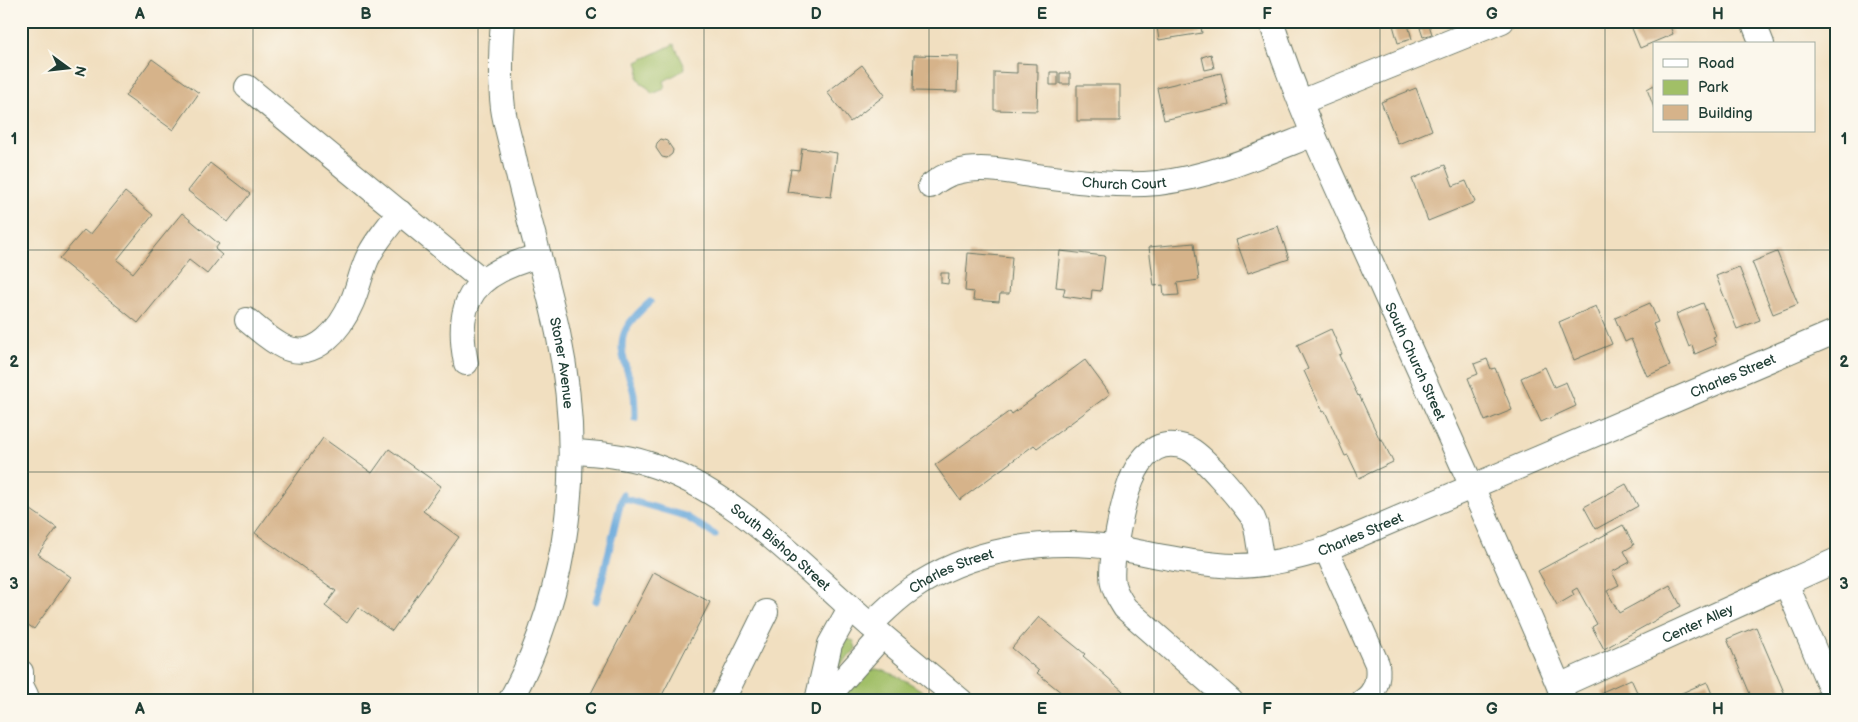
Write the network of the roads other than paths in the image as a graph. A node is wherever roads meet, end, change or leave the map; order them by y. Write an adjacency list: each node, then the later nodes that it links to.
1 (502, 21): 11 (street, Stoner Avenue)
2 (1271, 21): 7 (street, South Church Street)
3 (1502, 21): 7 (street)
4 (1753, 21): 5 (street)
5 (1761, 42)
6 (247, 86): 10 (street)
7 (1300, 102): 8 (street, South Church Street)
8 (1314, 134): 9 (street, Church Court); 17 (street, South Church Street)
9 (930, 186)
10 (400, 212): 12 (street); 13 (street)
11 (539, 256): 12 (street); 16 (street, Stoner Avenue)
12 (483, 281): 15 (street)
13 (247, 320)
14 (1837, 331): 17 (street, Charles Street)
15 (466, 363)
16 (571, 452): 23 (street, South Bishop Street); 29 (street, Stoner Avenue)
17 (1472, 488): 19 (street, Charles Street); 27 (street, South Church Street)
18 (1115, 548): 21 (street, Charles Street); 21 (street); 25 (street, Charles Street); 34 (street)
19 (1326, 549): 21 (street, Charles Street); 35 (street)
20 (1837, 560): 22 (street, Center Alley)
21 (1262, 564)
22 (1786, 583): 27 (street, Center Alley); 36 (street)
23 (850, 608): 25 (street, South Bishop Street); 31 (street)
24 (766, 612): 30 (street)
25 (876, 630): 32 (street, Charles Street); 33 (street, South Bishop Street)
26 (21, 672): 28 (street)
27 (1562, 693)
28 (27, 697)
29 (510, 701)
30 (722, 701)
31 (817, 701)
32 (824, 701)
33 (961, 701)
34 (1230, 701)
35 (1363, 701)
36 (1836, 701)

